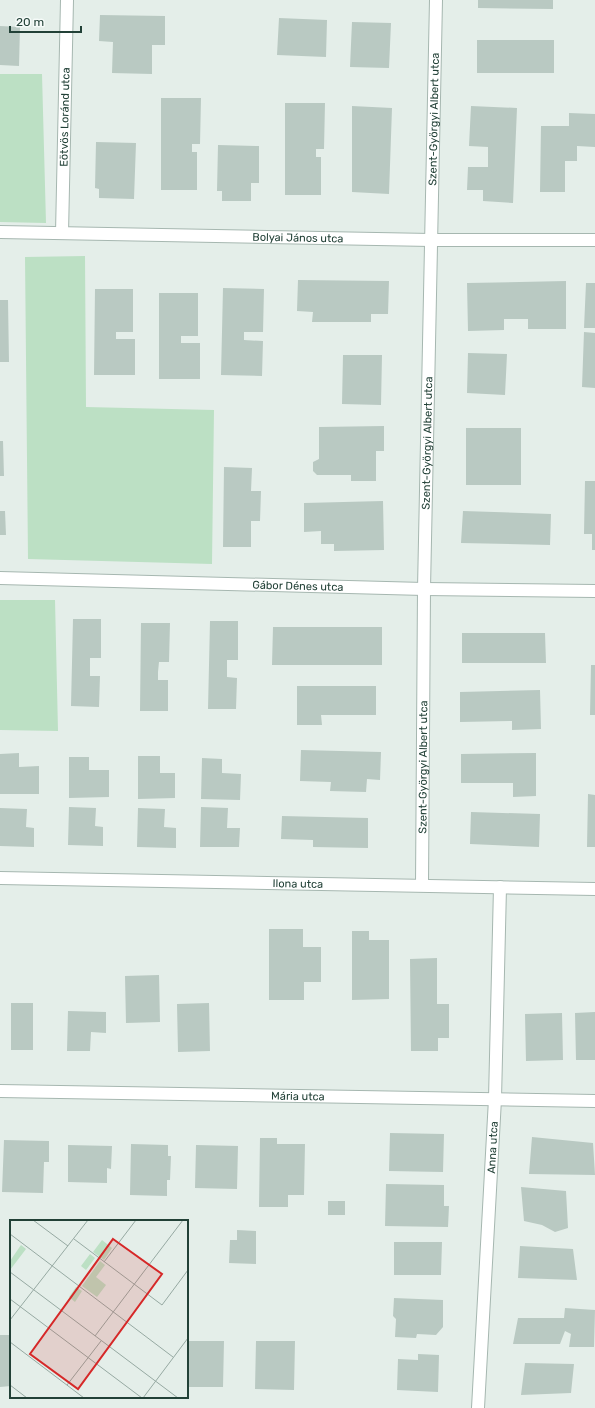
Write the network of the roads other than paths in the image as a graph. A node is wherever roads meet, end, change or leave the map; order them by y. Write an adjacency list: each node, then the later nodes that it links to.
1 (67, 0): 4 (street, Eötvös Loránd utca)
2 (436, 0): 5 (street, Szent-Györgyi Albert utca)
3 (0, 232): 4 (street, Bolyai János utca)
4 (62, 233): 5 (street, Bolyai János utca)
5 (431, 240): 6 (street, Bolyai János utca); 8 (street, Szent-Györgyi Albert utca)
6 (595, 240)
7 (0, 578): 8 (street, Gábor Dénes utca)
8 (424, 589): 9 (street, Gábor Dénes utca); 11 (street, Szent-Györgyi Albert utca)
9 (595, 591)
10 (0, 878): 11 (street, Ilona utca)
11 (422, 885): 12 (street, Ilona utca)
12 (500, 887): 13 (street, Ilona utca); 15 (street, Anna utca)
13 (595, 889)
14 (0, 1091): 15 (street, Mária utca)
15 (495, 1099): 16 (street, Mária utca); 17 (street, Anna utca)
16 (595, 1101)
17 (478, 1408)

